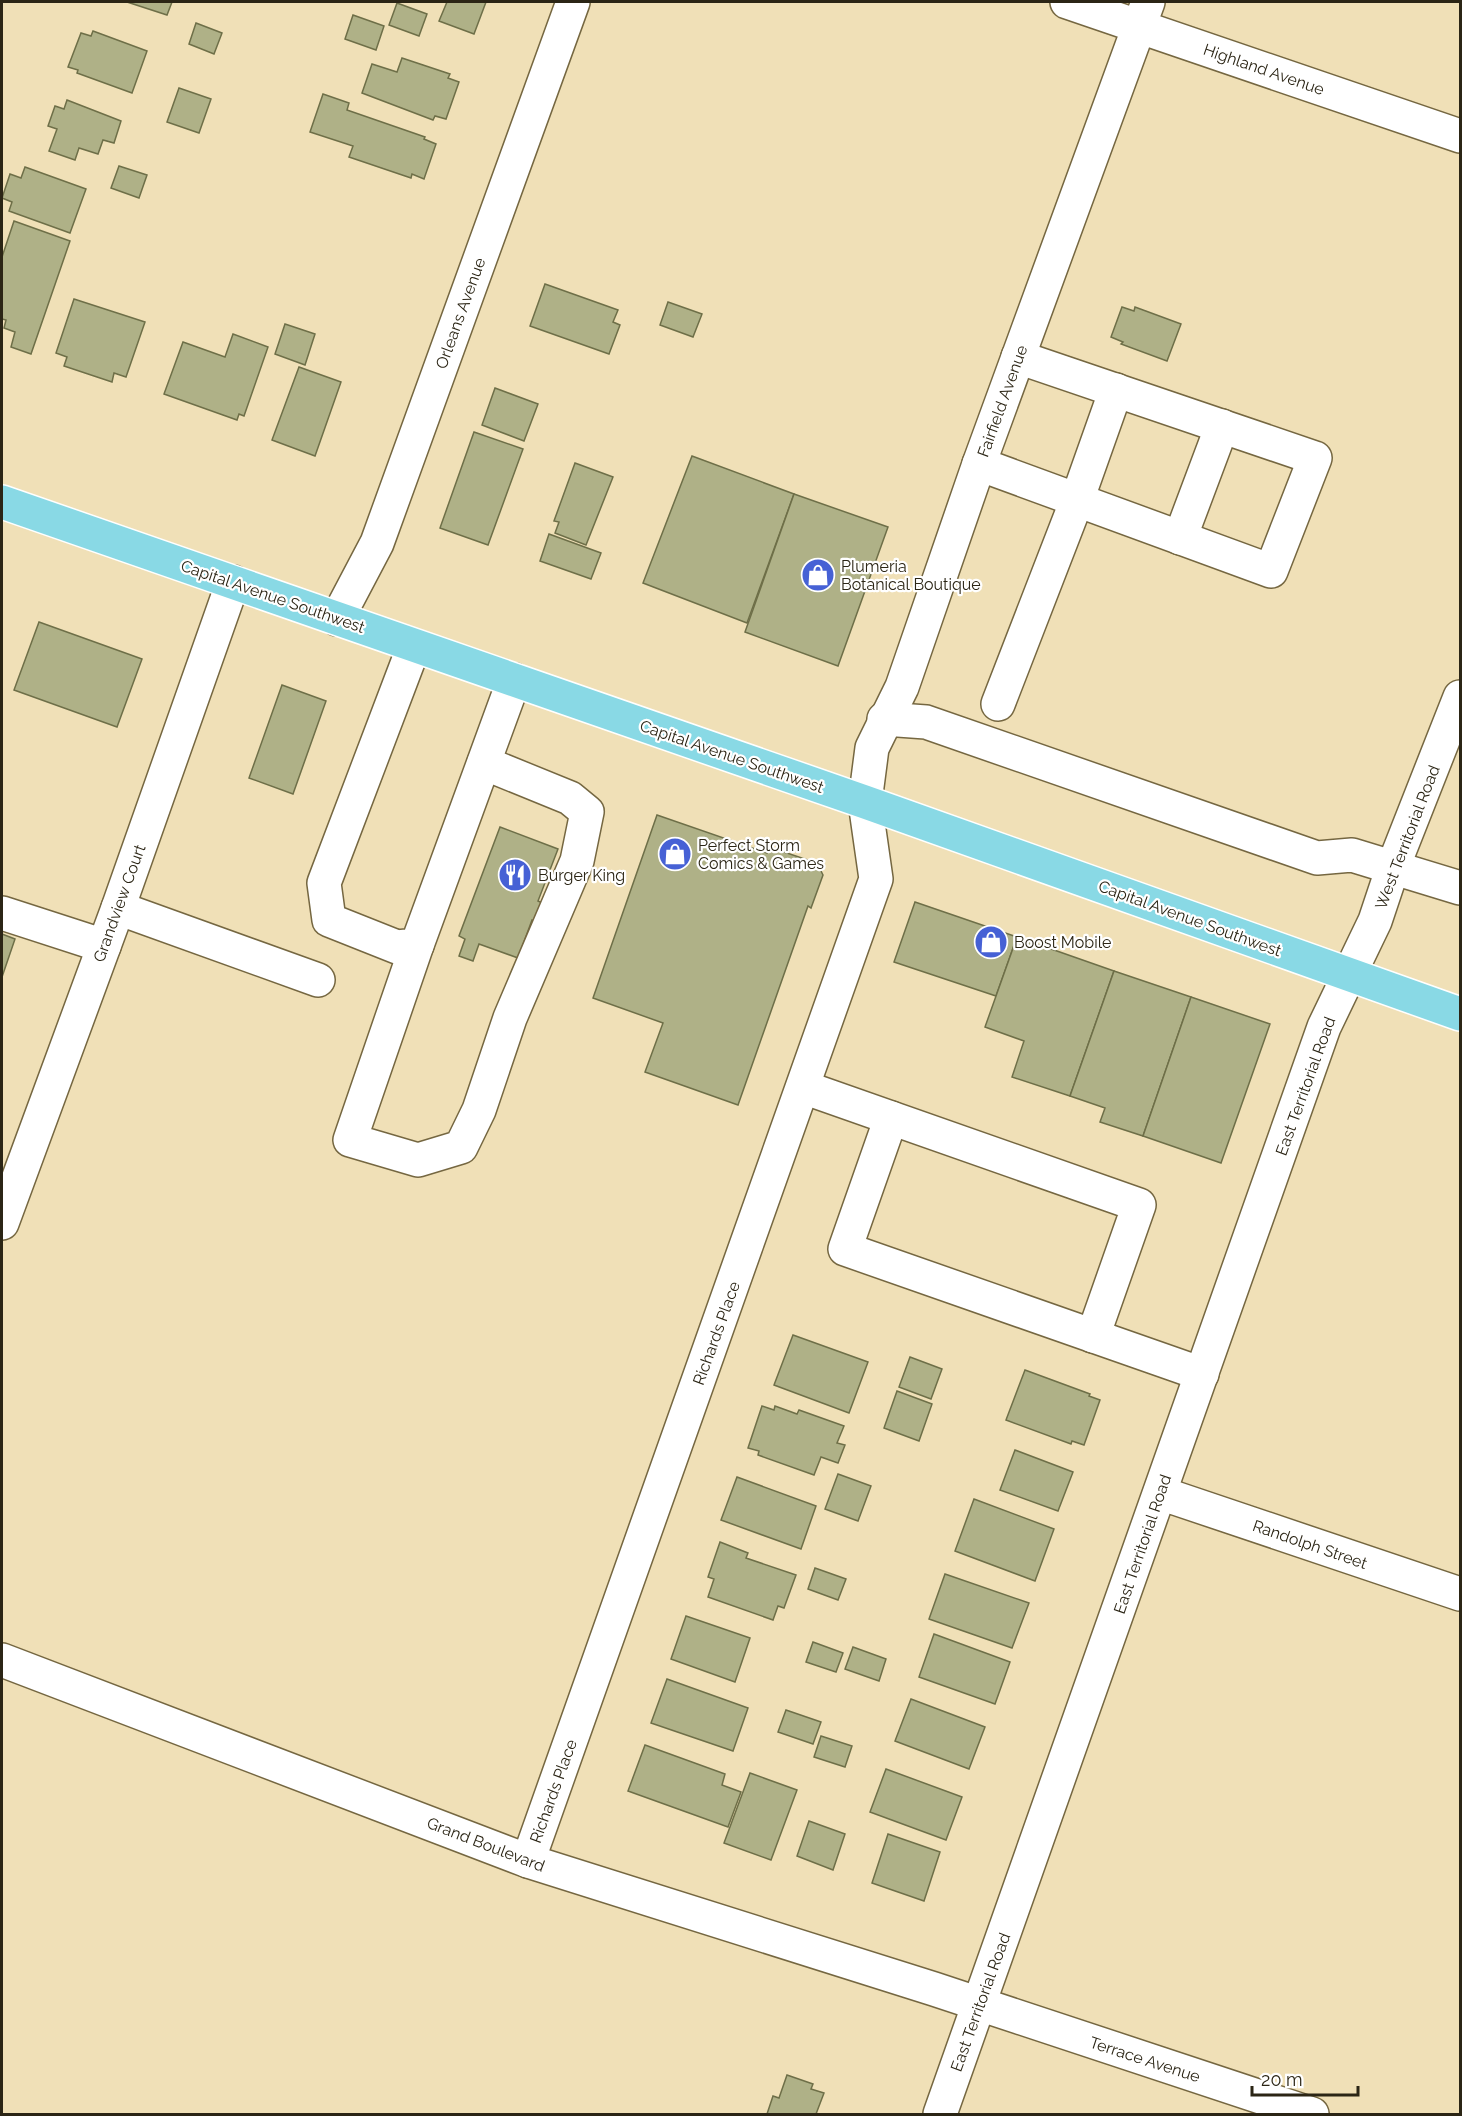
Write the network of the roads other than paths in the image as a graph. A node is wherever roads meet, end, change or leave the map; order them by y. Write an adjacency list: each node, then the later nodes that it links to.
1 (573, 2): 13 (street, Orleans Avenue)
2 (1067, 2): 3 (street, Highland Avenue)
3 (1143, 14): 4 (street, Highland Avenue); 5 (street, Fairfield Avenue)
4 (1461, 136)
5 (1018, 357): 6 (street); 8 (street, Fairfield Avenue)
6 (1116, 390): 7 (street); 9 (street)
7 (1222, 426): 11 (street); 11 (street)
8 (979, 464): 9 (street); 18 (street, Fairfield Avenue)
9 (1077, 500): 11 (street); 17 (street)
10 (2, 502): 12 (main road, Capital Avenue Southwest)
11 (1180, 538)
12 (233, 582): 13 (main road, Capital Avenue Southwest); 23 (street, Grandview Court)
13 (337, 620): 14 (main road, Capital Avenue Southwest)
14 (414, 646): 15 (main road, Capital Avenue Southwest); 25 (street)
15 (514, 680): 19 (street); 20 (main road, Capital Avenue Southwest)
16 (1461, 698): 21 (street, West Territorial Road)
17 (998, 704)
18 (884, 719): 20 (street, Fairfield Avenue); 21 (street)
19 (484, 763): 25 (street); 25 (street)
20 (865, 801): 27 (main road, Capital Avenue Southwest); 30 (street, Richards Place)
21 (1393, 867): 22 (street); 27 (street, West Territorial Road)
22 (1461, 888)
23 (118, 908): 26 (street, Grandview Court); 28 (street)
24 (2, 913): 26 (street)
25 (417, 945)
26 (104, 946): 32 (street, Grandview Court)
27 (1349, 975): 29 (main road, Capital Avenue Southwest); 34 (street, East Territorial Road)
28 (318, 980)
29 (1461, 1014)
30 (803, 1087): 31 (street); 38 (street, Richards Place)
31 (891, 1118): 33 (street); 33 (street)
32 (2, 1222)
33 (1093, 1336): 34 (street)
34 (1202, 1374): 35 (street, East Territorial Road)
35 (1160, 1493): 36 (street, Randolph Street); 39 (street, East Territorial Road)
36 (1461, 1594)
37 (2, 1660): 38 (street, Grand Boulevard)
38 (528, 1861): 39 (street, Grand Boulevard)
39 (979, 2004): 40 (street, East Territorial Road); 41 (street, Terrace Avenue)
40 (940, 2115)
41 (1312, 2115)

